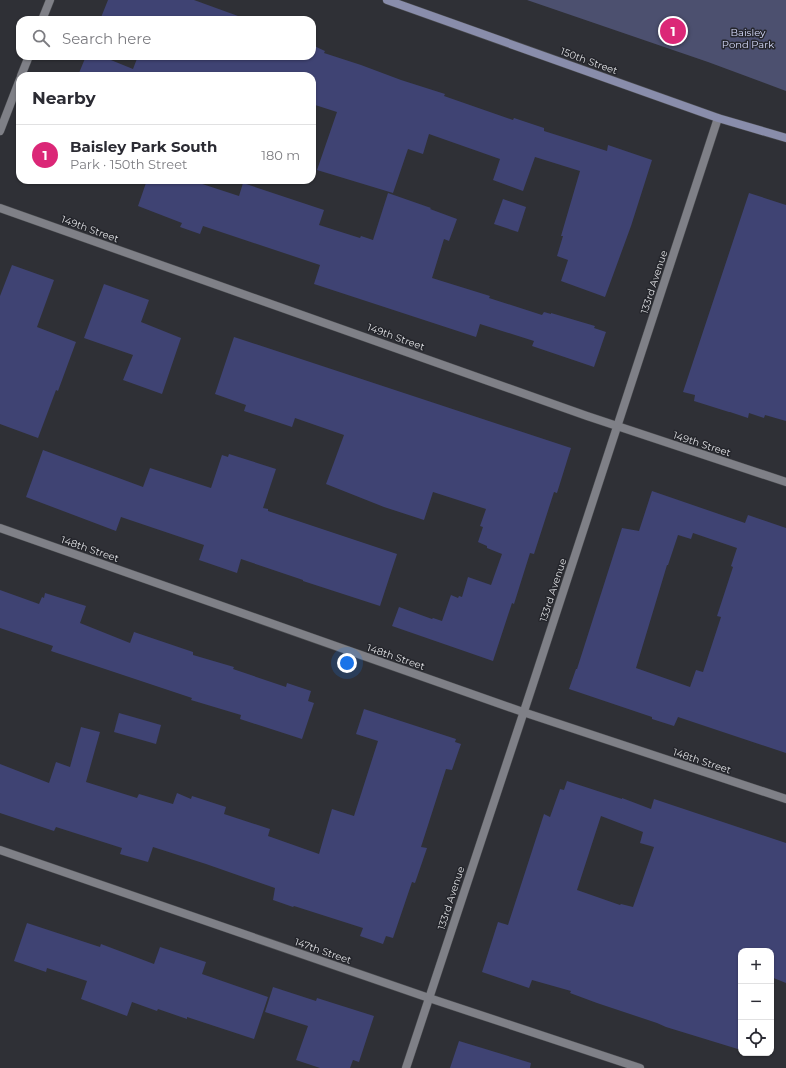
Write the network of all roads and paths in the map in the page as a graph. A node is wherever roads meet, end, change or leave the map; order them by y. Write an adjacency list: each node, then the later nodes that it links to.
1 (50, 0): 3 (street)
2 (387, 0): 7 (main road, 150th Street)
3 (44, 16)
4 (27, 60): 5 (street)
5 (22, 72)
6 (16, 88): 8 (street)
7 (718, 118): 9 (main road, 150th Street); 11 (street, 133rd Avenue)
8 (0, 131)
9 (786, 138)
10 (0, 208): 11 (street, 149th Street)
11 (617, 426): 12 (street, 149th Street); 14 (street, 133rd Avenue)
12 (786, 482)
13 (0, 528): 14 (street, 148th Street)
14 (523, 712): 15 (street, 148th Street); 17 (street, 133rd Avenue)
15 (786, 799)
16 (0, 850): 17 (street, 147th Street)
17 (429, 998): 18 (street, 133rd Avenue); 19 (street, 147th Street)
18 (406, 1068)
19 (640, 1068)

